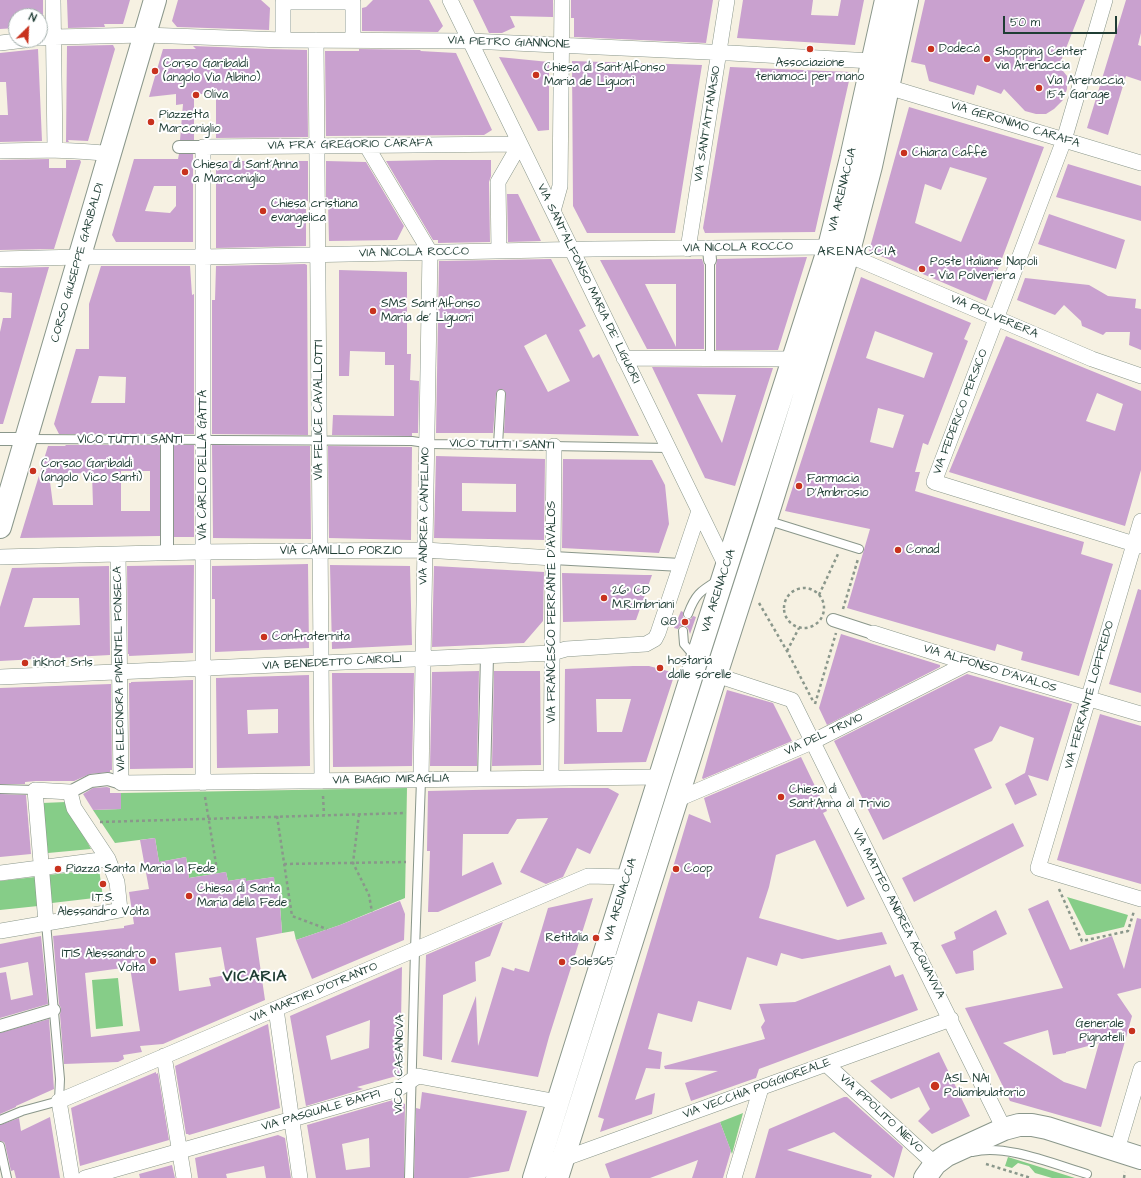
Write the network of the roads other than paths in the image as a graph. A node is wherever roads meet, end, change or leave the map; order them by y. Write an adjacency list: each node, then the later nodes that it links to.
1 (53, 0): 11 (street)
2 (155, 0): 12 (main road, CORSO GIUSEPPE GARIBALDI)
3 (450, 0): 17 (street, VIA SANT'ALFONSO MARIA DE' LIGUORI)
4 (562, 0): 18 (street)
5 (728, 0): 20 (street, VIA SANT'ATTANASIO)
6 (886, 0): 21 (main road, VIA ARENACCIA)
7 (907, 0): 22 (main road, VIA ARENACCIA)
8 (1105, 0): 23 (street, VIA FEDERICO PERSICO)
9 (282, 1): 10 (street); 14 (street)
10 (354, 1): 16 (street)
11 (48, 32)
12 (145, 35): 13 (street, VIA PIETRO GIANNONE); 14 (street, VIA PIETRO GIANNONE); 31 (main road, CORSO GIUSEPPE GARIBALDI)
13 (48, 38)
14 (283, 40): 15 (street, VIA PIETRO GIANNONE)
15 (316, 40): 16 (street, VIA PIETRO GIANNONE); 26 (street, VIA FELICE CAVALLOTTI)
16 (353, 40): 17 (street, VIA PIETRO GIANNONE)
17 (470, 41): 18 (street, VIA PIETRO GIANNONE); 24 (street, VIA SANT'ALFONSO MARIA DE' LIGUORI)
18 (562, 45): 20 (street, VIA PIETRO GIANNONE); 33 (street)
19 (48, 48): 29 (street)
20 (719, 52): 21 (street, VIA PIETRO GIANNONE); 34 (street, VIA SANT'ATTANASIO)
21 (872, 61): 37 (main road, VIA ARENACCIA)
22 (888, 87): 23 (street, VIA GERONIMO CARAFA); 37 (main road, VIA ARENACCIA)
23 (1064, 140): 32 (street, VIA GERONIMO CARAFA); 44 (street, VIA FEDERICO PERSICO)
24 (520, 144): 25 (street, VIA FRA' GREGORIO CARAFA); 33 (street, VIA SANT'ALFONSO MARIA DE' LIGUORI); 36 (street)
25 (366, 145): 26 (street, VIA FRA' GREGORIO CARAFA); 38 (street)
26 (317, 146): 28 (street, VIA FRA' GREGORIO CARAFA); 40 (street, VIA FELICE CAVALLOTTI)
27 (179, 147): 28 (street, VIA FRA' GREGORIO CARAFA)
28 (204, 147): 42 (street, VIA CARLO DELLA GATTA)
29 (55, 150): 30 (street); 31 (street)
30 (0, 151)
31 (110, 154): 41 (main road, CORSO GIUSEPPE GARIBALDI)
32 (1141, 163)
33 (553, 211): 35 (street, VIA SANT'ALFONSO MARIA DE' LIGUORI)
34 (688, 248): 35 (street, VIA NICOLA ROCCO); 39 (street, VIA NICOLA ROCCO)
35 (572, 250): 36 (street, VIA NICOLA ROCCO); 45 (street, VIA SANT'ALFONSO MARIA DE' LIGUORI)
36 (499, 251): 38 (street, VIA NICOLA ROCCO)
37 (838, 251): 39 (street, VIA NICOLA ROCCO); 44 (street, VIA POLVERIERA); 47 (main road, VIA ARENACCIA); 60 (main road, VIA ARENACCIA)
38 (430, 252): 40 (street, VIA NICOLA ROCCO); 55 (street, VIA ANDREA CANTELMO)
39 (709, 254): 46 (lane)
40 (318, 255): 42 (street, VIA NICOLA ROCCO); 54 (street, VIA FELICE CAVALLOTTI)
41 (80, 257): 42 (street, VIA NICOLA ROCCO); 43 (street, VIA NICOLA ROCCO); 51 (main road, CORSO GIUSEPPE GARIBALDI)
42 (203, 257): 53 (street, VIA CARLO DELLA GATTA)
43 (0, 259)
44 (996, 319): 48 (street, VIA POLVERIERA); 65 (street, VIA FEDERICO PERSICO)
45 (624, 358): 46 (street); 58 (street, VIA SANT'ALFONSO MARIA DE' LIGUORI)
46 (710, 358): 47 (street)
47 (793, 359): 75 (main road, VIA ARENACCIA)
48 (1141, 376)
49 (500, 394): 56 (lane)
50 (0, 439): 51 (street, VICO TUTTI I SANTI)
51 (26, 439): 52 (lane, VICO TUTTI I SANTI); 62 (main road, CORSO GIUSEPPE GARIBALDI)
52 (167, 440): 53 (lane, VICO TUTTI I SANTI); 70 (street)
53 (203, 440): 54 (lane, VICO TUTTI I SANTI); 69 (street, VIA CARLO DELLA GATTA)
54 (319, 441): 55 (lane, VICO TUTTI I SANTI); 68 (street, VIA FELICE CAVALLOTTI)
55 (427, 444): 56 (lane, VICO TUTTI I SANTI); 67 (street, VIA ANDREA CANTELMO)
56 (498, 445): 57 (lane, VICO TUTTI I SANTI)
57 (554, 446): 58 (lane, VICO TUTTI I SANTI); 73 (street, VIA FRANCESCO FERRANTE D'AVALOS)
58 (668, 448): 59 (street, VIA SANT'ALFONSO MARIA DE' LIGUORI)
59 (699, 512): 63 (street, VIA SANT'ALFONSO MARIA DE' LIGUORI); 64 (street)
60 (766, 520): 66 (lane); 88 (main road, VIA ARENACCIA)
61 (1141, 521): 65 (street, VIA FERRANTE LOFFREDO)
62 (0, 527)
63 (712, 539): 64 (street); 75 (street, VIA SANT'ALFONSO MARIA DE' LIGUORI)
64 (689, 540): 74 (street)
65 (1138, 545): 90 (street, VIA FERRANTE LOFFREDO)
66 (859, 549)
67 (425, 550): 68 (street, VIA CAMILLO PORZIO); 73 (street, VIA CAMILLO PORZIO); 82 (street, VIA ANDREA CANTELMO)
68 (320, 551): 69 (street, VIA CAMILLO PORZIO); 85 (street, VIA FELICE CAVALLOTTI)
69 (203, 552): 70 (street, VIA CAMILLO PORZIO); 86 (street, VIA CARLO DELLA GATTA)
70 (166, 553): 71 (street, VIA CAMILLO PORZIO)
71 (118, 554): 72 (street, VIA CAMILLO PORZIO); 87 (street, VIA ELEONORA PIMENTEL FONSECA)
72 (0, 556)
73 (553, 558): 74 (street, VIA CAMILLO PORZIO); 80 (street, VIA FRANCESCO FERRANTE D'AVALOS)
74 (681, 565): 80 (street, VIA BENEDETTO CAIROLI)
75 (725, 573): 76 (lane); 83 (main road, VIA ARENACCIA)
76 (688, 614)
77 (836, 621): 79 (street, VIA ALFONSO D'AVALOS)
78 (683, 631): 83 (lane)
79 (873, 633): 84 (street, VIA ALFONSO D'AVALOS)
80 (552, 653): 81 (street, VIA BENEDETTO CAIROLI); 94 (street, VIA FRANCESCO FERRANTE D'AVALOS)
81 (486, 656): 82 (street, VIA BENEDETTO CAIROLI); 95 (street)
82 (423, 659): 85 (street, VIA BENEDETTO CAIROLI); 96 (street, VIA ANDREA CANTELMO)
83 (697, 660): 93 (main road, VIA ARENACCIA)
84 (968, 663): 90 (street, VIA ALFONSO D'AVALOS); 92 (street, VIA DEL TRIVIO)
85 (321, 664): 86 (street, VIA BENEDETTO CAIROLI); 97 (street, VIA FELICE CAVALLOTTI)
86 (203, 669): 87 (street, VIA BENEDETTO CAIROLI); 99 (street, VIA CARLO DELLA GATTA)
87 (120, 673): 89 (street, VIA BENEDETTO CAIROLI); 98 (street, VIA ELEONORA PIMENTEL FONSECA)
88 (716, 675): 92 (street, VIA MATTEO ANDREA ACQUAVIVA); 103 (main road, VIA ARENACCIA)
89 (0, 678)
90 (1089, 698): 91 (street, VIA ALFONSO D'AVALOS); 108 (street, VIA FERRANTE LOFFREDO)
91 (1141, 714)
92 (812, 742): 103 (street, VIA DEL TRIVIO); 114 (street, VIA MATTEO ANDREA ACQUAVIVA)
93 (660, 777): 94 (street, VIA BIAGIO MIRAGLIA); 107 (main road, VIA ARENACCIA)
94 (551, 778): 95 (street, VIA BIAGIO MIRAGLIA)
95 (484, 779): 96 (street, VIA BIAGIO MIRAGLIA)
96 (421, 780): 97 (street, VIA BIAGIO MIRAGLIA); 111 (lane, VICO I CASANOVA)
97 (322, 781): 99 (street, VIA BIAGIO MIRAGLIA)
98 (121, 783): 99 (street, VIA BIAGIO MIRAGLIA); 102 (street)
99 (203, 783)
100 (0, 789): 101 (lane)
101 (35, 790): 102 (street); 105 (street)
102 (70, 792): 104 (street)
103 (676, 800): 130 (main road, VIA ARENACCIA)
104 (108, 859): 105 (street); 109 (street)
105 (41, 868): 106 (street); 109 (street)
106 (0, 873)
107 (629, 877): 111 (street, VIA MARTIRI D'OTRANTO); 122 (main road, VIA ARENACCIA)
108 (1139, 898)
109 (46, 923): 110 (street); 113 (lane)
110 (0, 930)
111 (415, 950): 112 (street, VIA MARTIRI D'OTRANTO); 119 (lane, VICO I CASANOVA)
112 (276, 1009): 116 (street, VIA MARTIRI D'OTRANTO); 123 (street)
113 (54, 1010): 115 (street); 121 (lane)
114 (951, 1019): 117 (street, VIA VECCHIA POGGIOREALE); 125 (street, VIA MATTEO ANDREA ACQUAVIVA)
115 (0, 1026)
116 (164, 1056): 121 (street, VIA MARTIRI D'OTRANTO); 128 (street)
117 (826, 1064): 120 (street, VIA VECCHIA POGGIOREALE); 131 (street, VIA IPPOLITO NIEVO)
118 (1141, 1069): 127 (street)
119 (415, 1079): 122 (street); 123 (street, VIA PASQUALE BAFFI); 138 (lane, VICO I CASANOVA)
120 (761, 1088): 130 (street, VIA VECCHIA POGGIOREALE); 140 (street)
121 (59, 1101): 124 (lane, VIA MARTIRI D'OTRANTO); 134 (street)
122 (558, 1102): 139 (main road, VIA ARENACCIA)
123 (292, 1119): 128 (street, VIA PASQUALE BAFFI); 137 (street)
124 (0, 1120)
125 (1004, 1129): 127 (main road); 131 (main road)
126 (0, 1146): 133 (lane)
127 (1117, 1150): 129 (main road)
128 (180, 1151): 135 (street, VIA PASQUALE BAFFI); 136 (street)
129 (1141, 1158)
130 (560, 1169)
131 (930, 1171): 132 (lane)
132 (1087, 1174)
133 (6, 1178)
134 (72, 1178)
135 (85, 1178)
136 (184, 1178)
137 (300, 1178)
138 (409, 1178)
139 (534, 1178)
140 (734, 1178)

